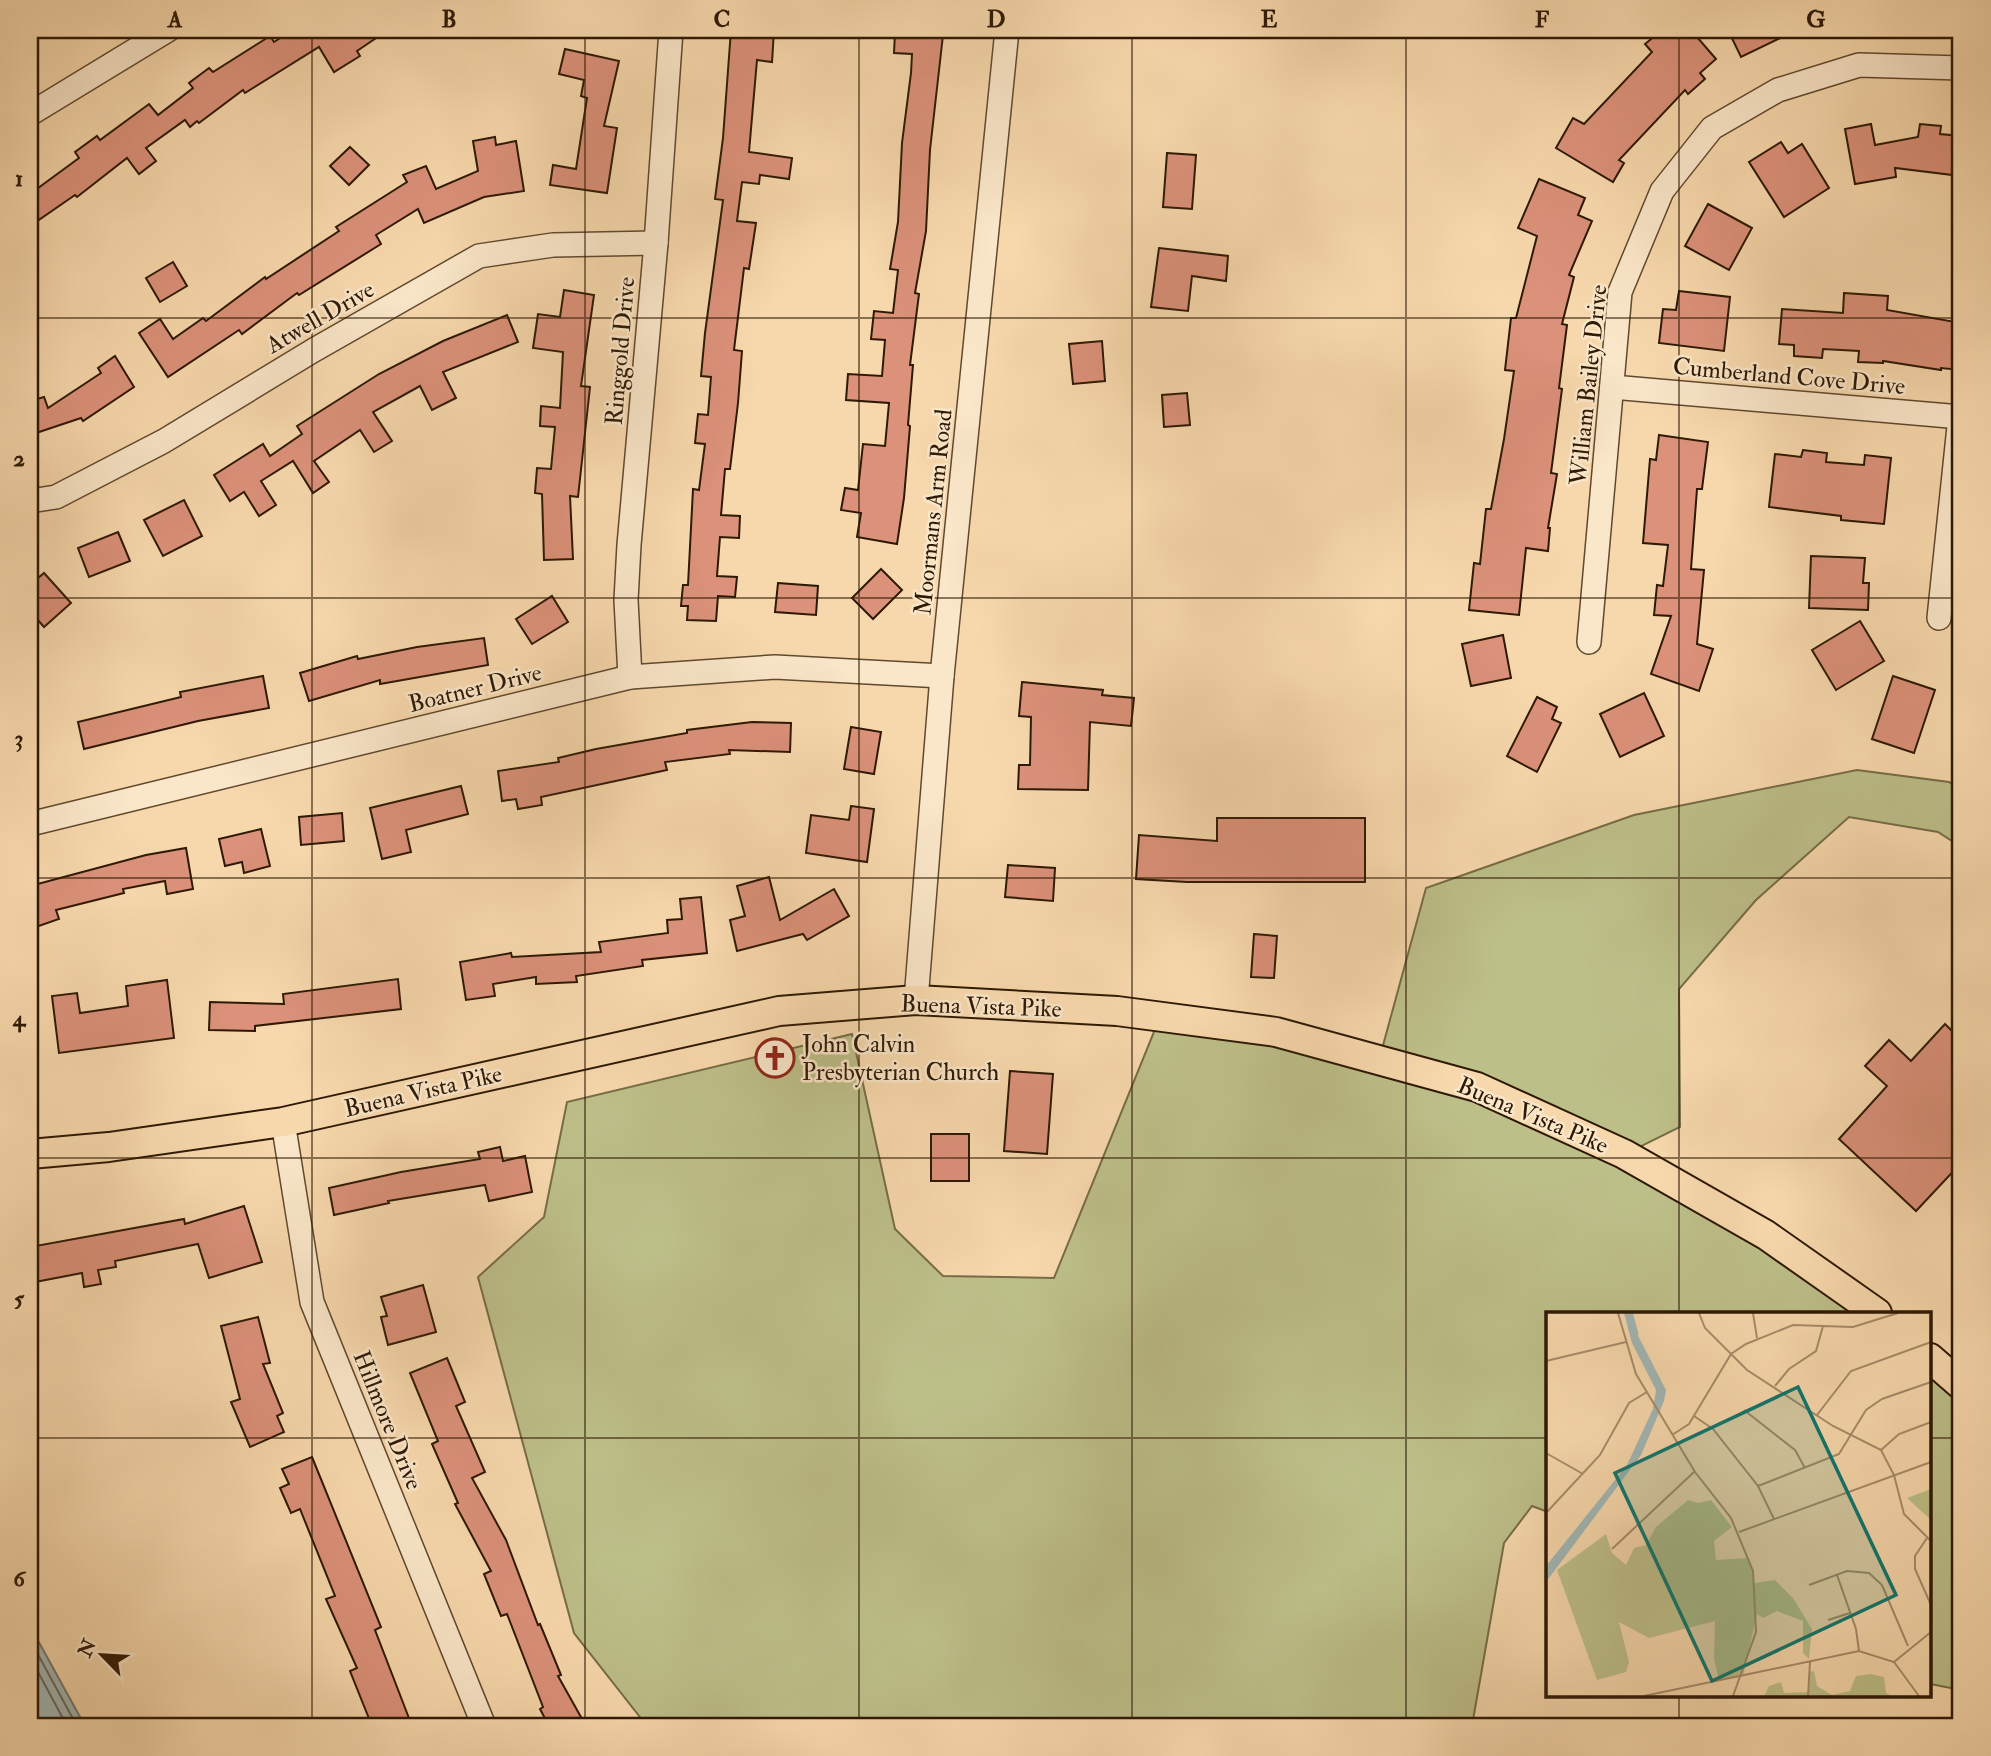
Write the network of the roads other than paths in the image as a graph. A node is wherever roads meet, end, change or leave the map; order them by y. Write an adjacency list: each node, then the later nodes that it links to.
1 (168, 30): 5 (street)
2 (671, 30): 6 (street, Ringgold Drive)
3 (1007, 30): 13 (street, Moormans Arm Road)
4 (1961, 68): 7 (street, William Bailey Drive)
5 (30, 114)
6 (656, 243): 9 (street, Atwell Drive); 12 (street, Ringgold Drive)
7 (1612, 387): 8 (street, Cumberland Cove Drive); 11 (street, William Bailey Drive)
8 (1961, 417): 10 (street)
9 (30, 502)
10 (1939, 618)
11 (1589, 642)
12 (630, 677): 13 (street, Boatner Drive); 14 (street, Boatner Drive)
13 (942, 677): 15 (street, Moormans Arm Road)
14 (30, 824)
15 (916, 1000): 16 (main road, Buena Vista Pike); 18 (main road, Buena Vista Pike)
16 (283, 1122): 17 (main road, Buena Vista Pike); 21 (street, Hillmore Drive)
17 (30, 1154)
18 (1876, 1312)
19 (1932, 1360): 20 (main road)
20 (1961, 1385)
21 (484, 1726)

